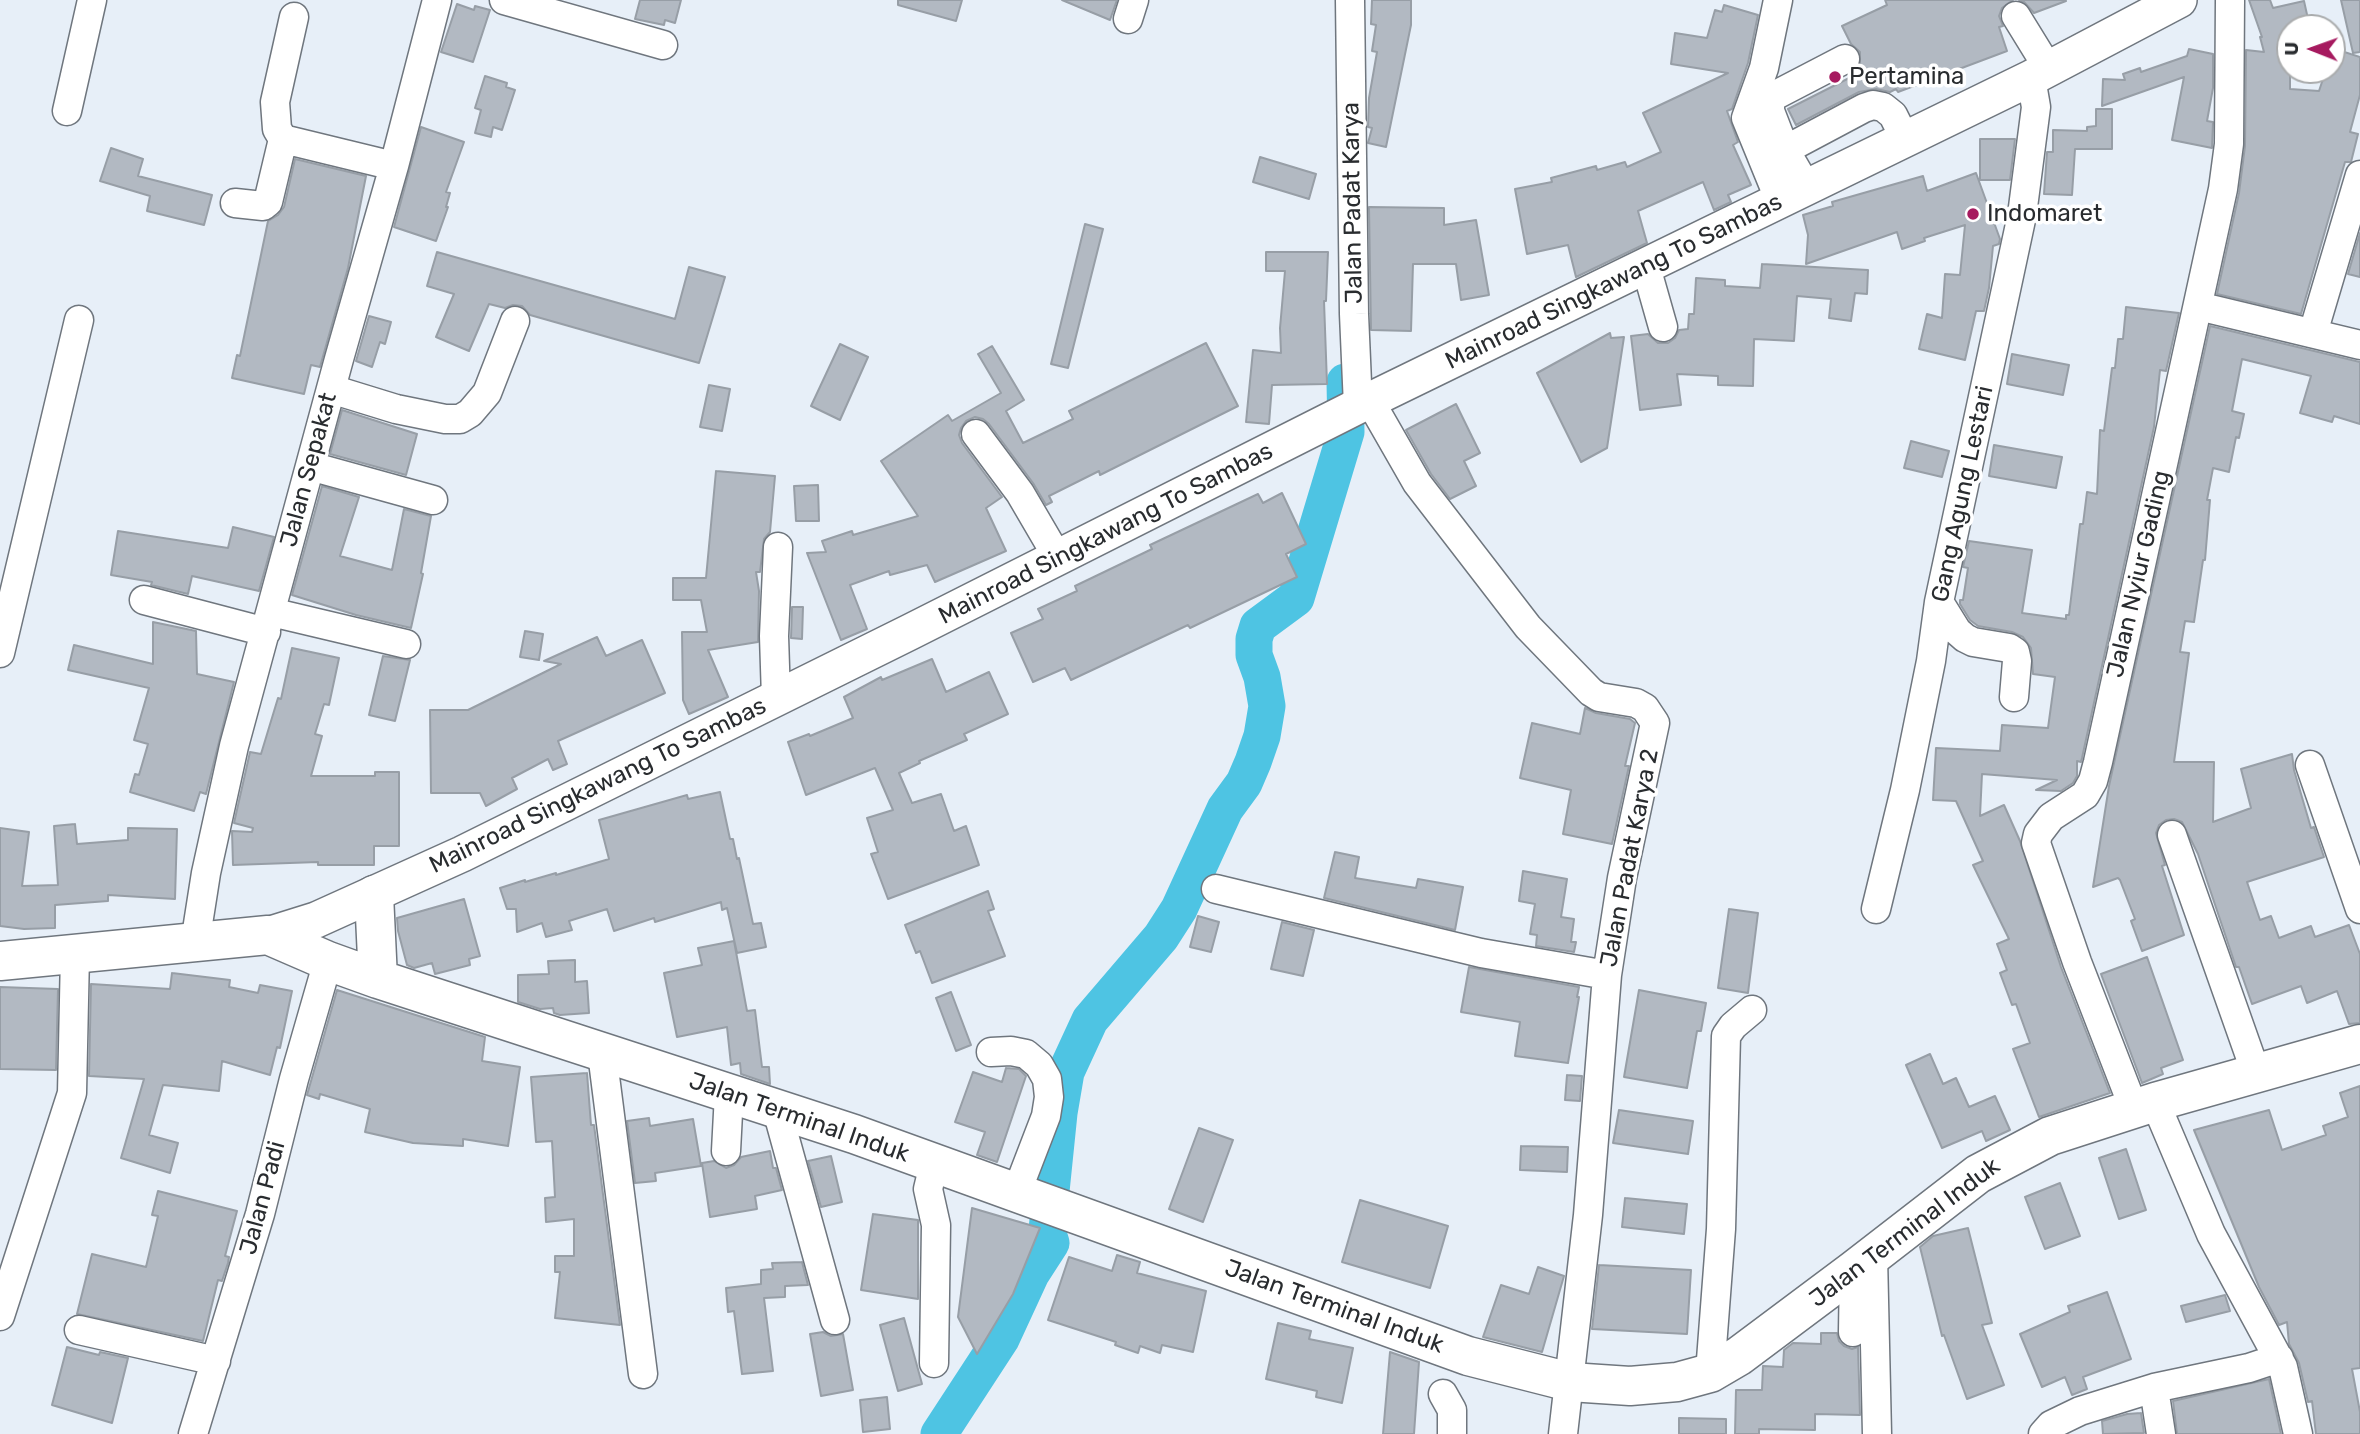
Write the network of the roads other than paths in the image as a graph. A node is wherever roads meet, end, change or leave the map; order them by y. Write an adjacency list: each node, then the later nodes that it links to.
1 (92, 0): 13 (street)
2 (437, 0): 17 (street, Jalan Sepakat)
3 (504, 0): 10 (street)
4 (1350, 0): 30 (street, Jalan Padat Karya)
5 (1778, 0): 19 (street)
6 (2179, 0): 12 (main road, Mainroad Singkawang To Sambas)
7 (2230, 0): 23 (street, Jalan Nyiur Gading)
8 (2016, 16): 12 (street)
9 (294, 17): 14 (street)
10 (663, 45)
11 (1846, 58): 16 (street)
12 (2039, 73): 15 (main road, Mainroad Singkawang To Sambas); 37 (street, Gang Agung Lestari)
13 (67, 111)
14 (283, 139): 17 (street); 20 (street)
15 (1905, 139): 16 (street); 19 (main road, Mainroad Singkawang To Sambas)
16 (1785, 150): 19 (street)
17 (394, 166): 29 (street, Jalan Sepakat)
18 (2360, 175): 21 (street)
19 (1793, 194): 22 (main road, Mainroad Singkawang To Sambas)
20 (235, 203)
21 (2355, 216): 27 (street)
22 (1646, 267): 26 (street); 30 (main road, Mainroad Singkawang To Sambas)
23 (2198, 306): 27 (street); 62 (street, Jalan Nyiur Gading)
24 (79, 320): 40 (street)
25 (515, 321): 29 (street)
26 (1664, 327)
27 (2313, 333): 28 (street)
28 (2360, 345)
29 (331, 389): 32 (street, Jalan Sepakat)
30 (1354, 408): 35 (main road, Mainroad Singkawang To Sambas); 54 (street, Jalan Padat Karya 2)
31 (976, 434): 35 (street)
32 (310, 466): 33 (street); 38 (street, Jalan Sepakat)
33 (433, 500)
34 (778, 547): 42 (street)
35 (1058, 558): 42 (main road, Mainroad Singkawang To Sambas)
36 (144, 600): 38 (street)
37 (1939, 602): 41 (street); 47 (street, Gang Agung Lestari)
38 (269, 622): 39 (street); 50 (street, Jalan Sepakat)
39 (406, 644)
40 (0, 653)
41 (2014, 697)
42 (776, 698): 46 (main road, Mainroad Singkawang To Sambas)
43 (2311, 765): 48 (street)
44 (2172, 835): 60 (street)
45 (1216, 889): 54 (street)
46 (374, 895): 49 (main road, Mainroad Singkawang To Sambas); 55 (highway)
47 (1876, 909)
48 (2360, 909)
49 (268, 935): 50 (highway, Mainroad Singkawang To Sambas); 53 (highway, Jalan Terminal Induk)
50 (195, 943): 51 (highway, Mainroad Singkawang To Sambas)
51 (75, 954): 52 (highway, Mainroad Singkawang To Sambas); 68 (street)
52 (0, 961)
53 (328, 961): 55 (highway, Jalan Terminal Induk); 73 (street, Jalan Padi)
54 (1607, 975): 77 (street, Jalan Padat Karya 2)
55 (378, 979): 59 (highway, Jalan Terminal Induk)
56 (1752, 1010): 75 (street)
57 (2360, 1044): 60 (highway, Jalan Terminal Induk)
58 (991, 1052): 66 (street)
59 (602, 1053): 61 (highway, Jalan Terminal Induk); 76 (street)
60 (2256, 1073): 62 (highway, Jalan Terminal Induk)
61 (729, 1094): 63 (highway, Jalan Terminal Induk); 64 (street)
62 (2144, 1106): 67 (highway, Jalan Terminal Induk); 72 (street)
63 (777, 1110): 65 (highway, Jalan Terminal Induk); 69 (street)
64 (726, 1151)
65 (934, 1164): 66 (highway, Jalan Terminal Induk); 74 (street)
66 (1031, 1199): 77 (highway, Jalan Terminal Induk)
67 (1863, 1263): 71 (street); 75 (highway, Jalan Terminal Induk); 83 (street)
68 (0, 1316)
69 (835, 1320)
70 (79, 1330): 73 (street)
71 (1853, 1332)
72 (2279, 1358): 78 (street); 86 (street)
73 (216, 1361): 80 (street, Jalan Padi)
74 (933, 1363)
75 (1710, 1373): 77 (highway, Jalan Terminal Induk)
76 (643, 1374)
77 (1570, 1382): 82 (street, Jalan Padat Karya 2)
78 (2154, 1388): 84 (street); 85 (street)
79 (1443, 1394): 81 (street)
80 (193, 1434)
81 (1452, 1434)
82 (1563, 1434)
83 (1877, 1434)
84 (2043, 1434)
85 (2161, 1434)
86 (2298, 1434)

